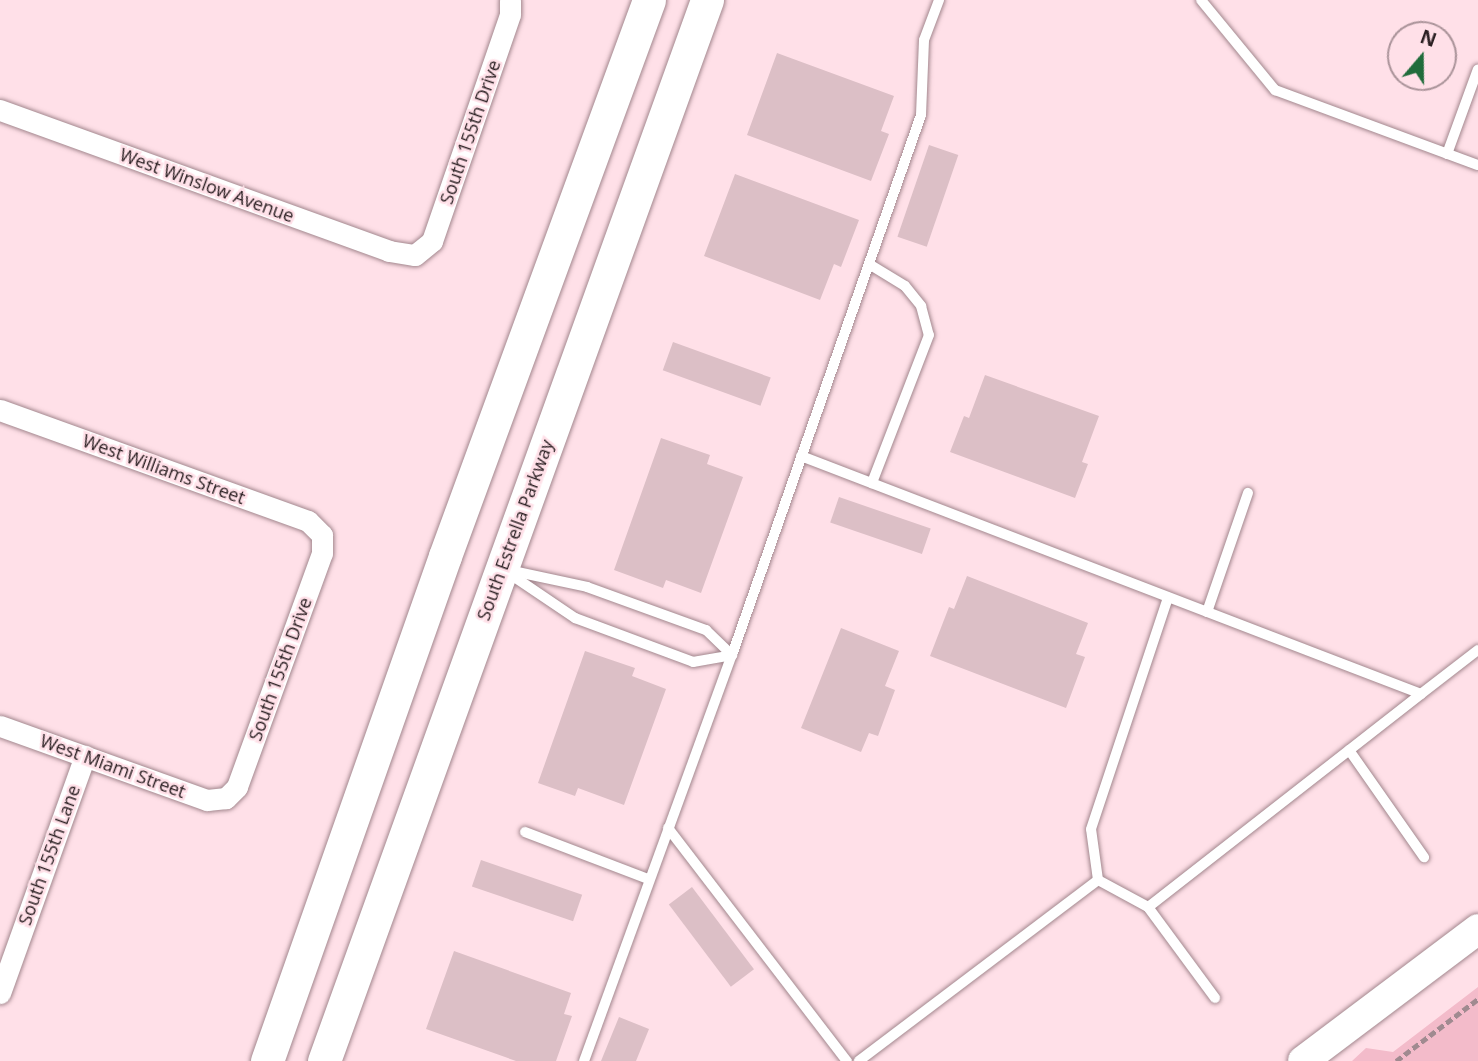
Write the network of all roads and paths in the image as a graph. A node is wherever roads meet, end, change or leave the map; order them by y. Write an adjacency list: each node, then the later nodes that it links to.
1 (510, 0): 10 (street, South 155th Drive)
2 (649, 0): 37 (main road)
3 (707, 0): 17 (main road, South Estrella Parkway)
4 (939, 0): 11 (lane)
5 (1201, 0): 8 (lane)
6 (1478, 69): 8 (lane)
7 (0, 110): 10 (street, West Winslow Avenue)
8 (1447, 153): 9 (lane)
9 (1478, 165)
10 (415, 255)
11 (869, 264): 13 (lane); 14 (lane)
12 (0, 410): 16 (street, West Williams Street)
13 (801, 456): 14 (lane); 21 (lane)
14 (872, 483): 18 (lane)
15 (1248, 493): 19 (lane)
16 (323, 535): 26 (street, South 155th Drive)
17 (502, 568): 21 (lane); 21 (lane); 38 (main road, South Estrella Parkway)
18 (1168, 597): 19 (lane); 31 (lane)
19 (1207, 612): 22 (lane)
20 (1478, 650): 22 (lane)
21 (732, 655): 27 (lane)
22 (1421, 694): 24 (lane)
23 (0, 726): 25 (street, West Miami Street)
24 (1349, 750): 29 (lane); 32 (lane)
25 (85, 756): 26 (street, West Miami Street); 34 (street, South 155th Lane)
26 (226, 798)
27 (668, 828): 30 (lane); 40 (lane)
28 (525, 832): 30 (lane)
29 (1424, 857)
30 (648, 880): 39 (lane)
31 (1098, 880): 32 (lane); 41 (lane)
32 (1149, 907): 35 (lane)
33 (1478, 929): 42 (street)
34 (0, 993)
35 (1215, 998)
36 (1478, 999): 43 (path)
37 (267, 1061)
38 (324, 1061)
39 (584, 1061)
40 (847, 1061)
41 (859, 1061)
42 (1304, 1061)
43 (1396, 1061)

